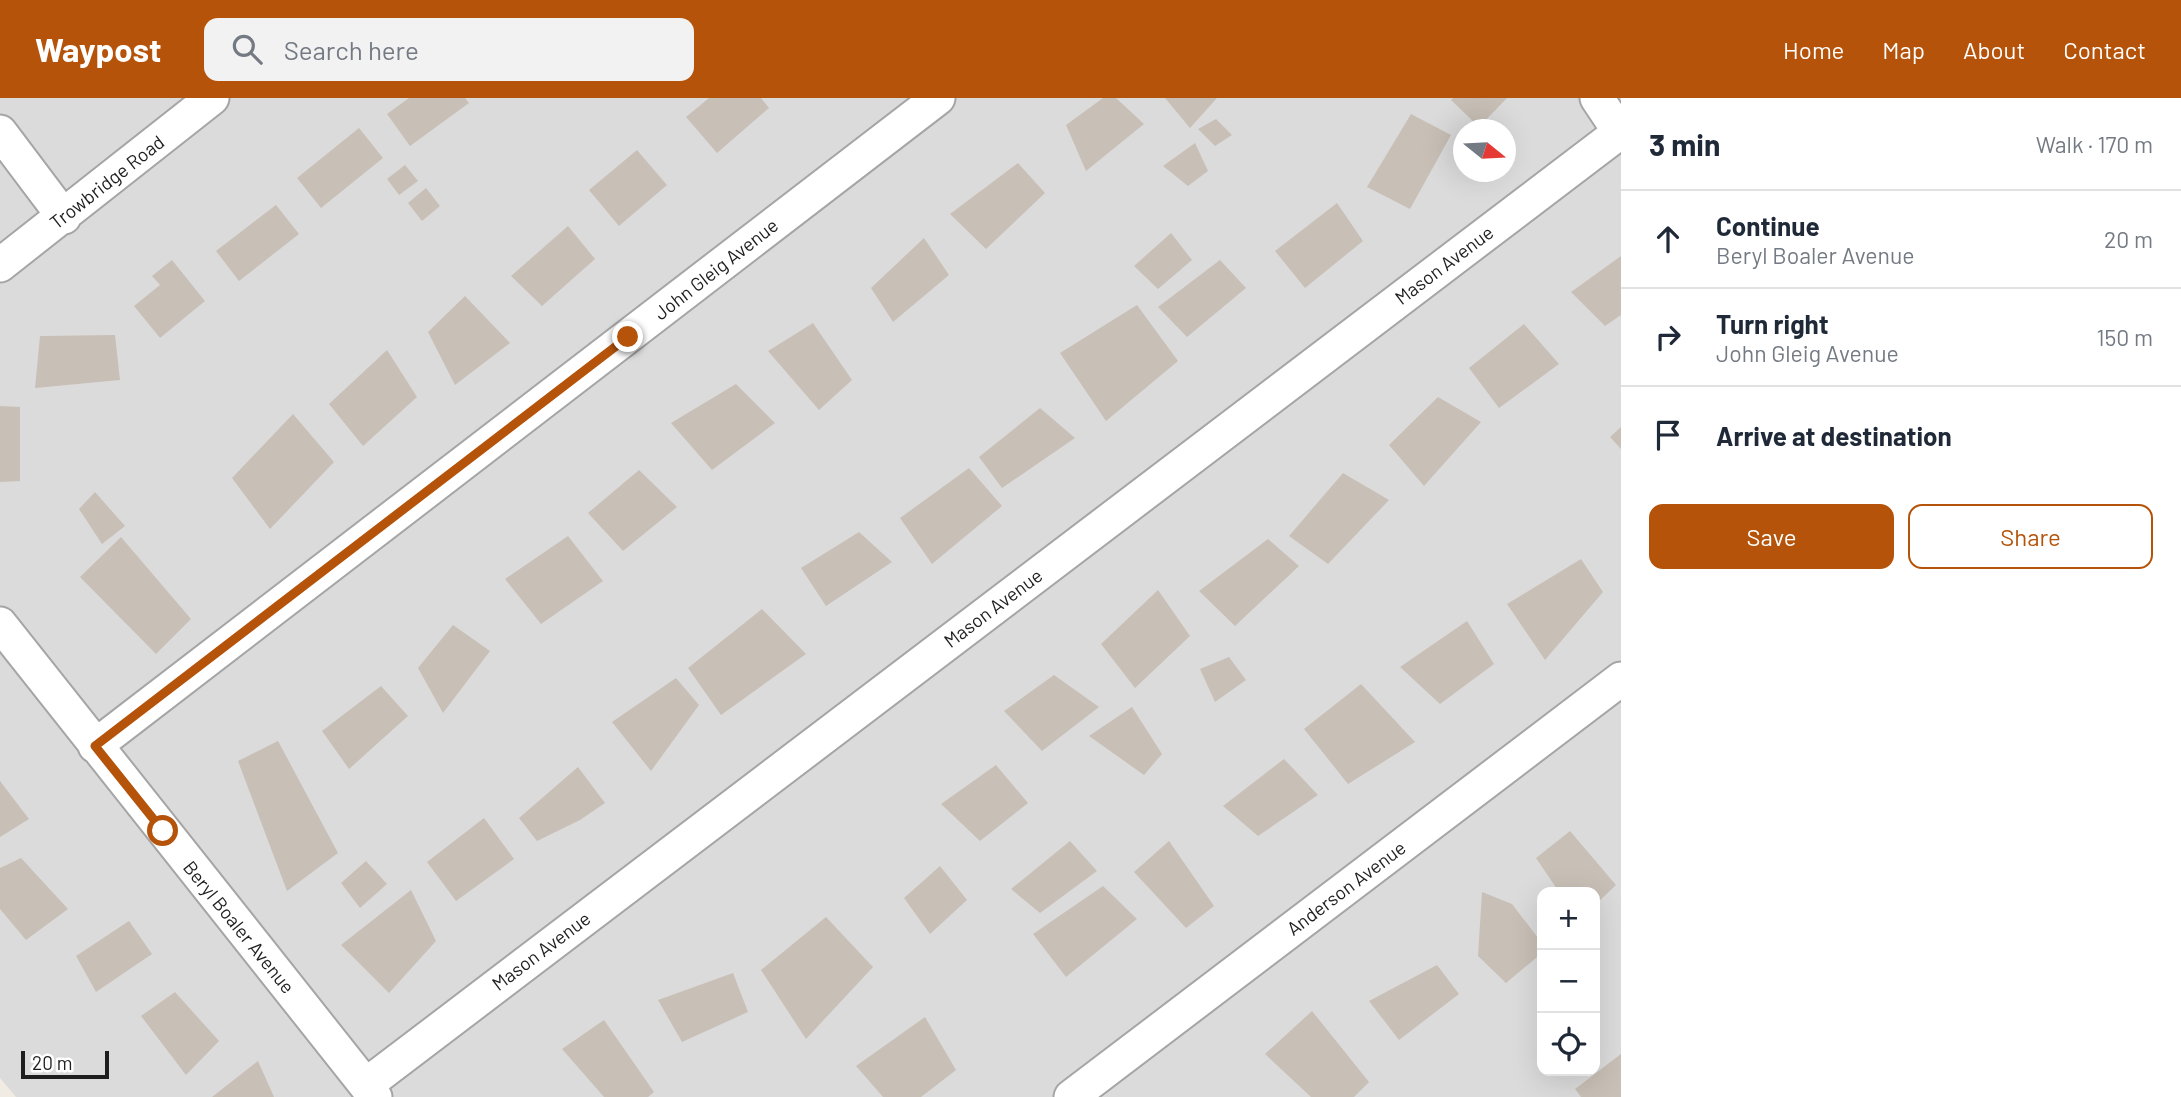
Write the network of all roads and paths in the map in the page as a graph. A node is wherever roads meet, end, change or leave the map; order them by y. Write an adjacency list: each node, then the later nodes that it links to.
1 (212, 98): 6 (street, Trowbridge Road)
2 (938, 98): 10 (street, John Gleig Avenue)
3 (1597, 98): 5 (street)
4 (0, 132): 6 (street)
5 (1620, 133): 11 (street, Mason Avenue)
6 (64, 217): 7 (street, Trowbridge Road)
7 (0, 265)
8 (0, 624): 10 (street, Beryl Boaler Avenue)
9 (1621, 679): 12 (street, Anderson Avenue)
10 (95, 746): 11 (street, Beryl Boaler Avenue)
11 (370, 1091)
12 (1071, 1097)

